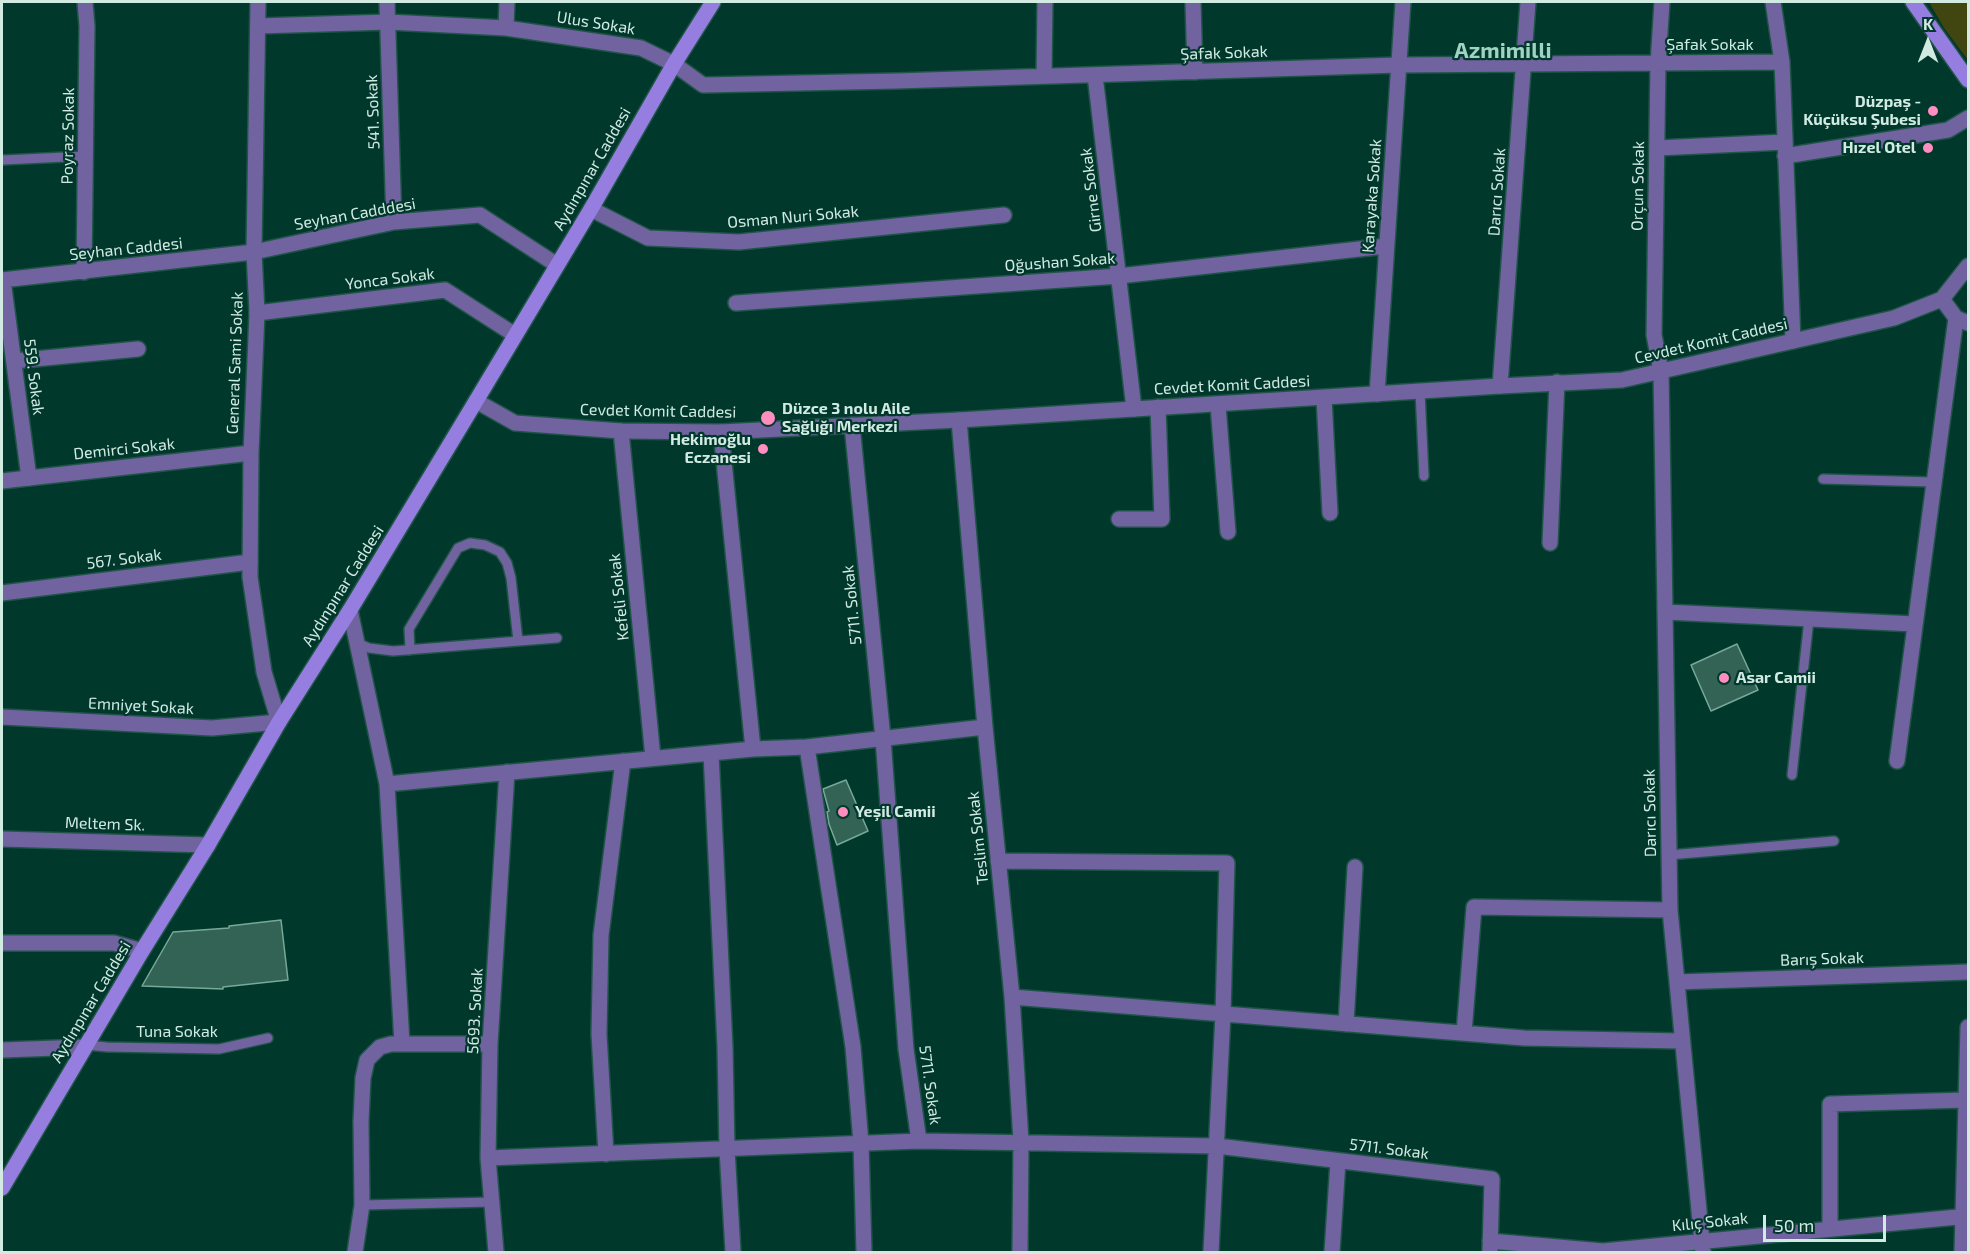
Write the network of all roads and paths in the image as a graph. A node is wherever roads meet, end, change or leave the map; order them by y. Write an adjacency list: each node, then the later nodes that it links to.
1 (85, 2): 28 (street, Poyraz Sokak)
2 (258, 2): 14 (street, General Sami Sokak)
3 (387, 2): 13 (street, 541. Sokak)
4 (507, 2): 15 (street)
5 (713, 2): 18 (main road, Aydınpınar Caddesi)
6 (1045, 2): 23 (street)
7 (1193, 2): 21 (street)
8 (1403, 2): 20 (street, Karayaka Sokak)
9 (1528, 2): 19 (street, Darıcı Sokak)
10 (1662, 2): 17 (street, Orçun Sokak)
11 (1773, 2): 16 (street)
12 (1913, 2): 24 (main road)
13 (388, 22): 14 (street, Ulus Sokak); 15 (street, Ulus Sokak); 32 (street, 541. Sokak)
14 (258, 26): 34 (street, General Sami Sokak)
15 (506, 28): 18 (street, Ulus Sokak)
16 (1782, 62): 17 (street, Şafak Sokak); 27 (street)
17 (1658, 63): 19 (street, Şafak Sokak); 26 (street, Orçun Sokak)
18 (674, 64): 23 (street, Şafak Sokak); 30 (main road, Aydınpınar Caddesi)
19 (1525, 64): 20 (street, Şafak Sokak); 50 (street, Darıcı Sokak)
20 (1398, 65): 21 (street, Şafak Sokak); 33 (street, Karayaka Sokak)
21 (1194, 72): 22 (street, Şafak Sokak)
22 (1095, 75): 23 (street, Şafak Sokak); 38 (street, Girne Sokak)
23 (1044, 76)
24 (1968, 80)
25 (1968, 118): 27 (street)
26 (1657, 148): 27 (street); 48 (street, Orçun Sokak)
27 (1785, 149): 45 (street)
28 (86, 156): 29 (lane); 37 (street, Poyraz Sokak)
29 (3, 160)
30 (591, 209): 31 (street, Osman Nuri Sokak); 35 (main road, Aydınpınar Caddesi)
31 (1004, 215)
32 (394, 222): 34 (street, Seyhan Cadddesi); 35 (street, Seyhan Cadddesi)
33 (1386, 246): 38 (street, Oğushan Sokak); 52 (street, Karayaka Sokak)
34 (254, 252): 37 (street, Seyhan Caddesi); 42 (street, General Sami Sokak)
35 (556, 265): 44 (main road, Aydınpınar Caddesi)
36 (1968, 266): 40 (street)
37 (84, 272): 39 (street, Seyhan Caddesi)
38 (1119, 276): 41 (street, Oğushan Sokak); 57 (street, Girne Sokak)
39 (2, 280): 47 (street, 559. Sokak)
40 (1942, 299): 43 (street); 45 (street, Cevdet Komit Caddesi)
41 (736, 303)
42 (257, 314): 44 (street, Yonca Sokak); 62 (street, General Sami Sokak)
43 (1962, 321): 67 (street)
44 (515, 335): 54 (main road, Aydınpınar Caddesi)
45 (1793, 341): 48 (street, Cevdet Komit Caddesi)
46 (138, 349): 47 (street)
47 (14, 361): 64 (street, 559. Sokak)
48 (1661, 371): 49 (street, Cevdet Komit Caddesi); 75 (street, Darıcı Sokak)
49 (1557, 382): 50 (street, Cevdet Komit Caddesi); 71 (street)
50 (1500, 386): 51 (street, Cevdet Komit Caddesi)
51 (1420, 391): 52 (street, Cevdet Komit Caddesi); 63 (lane)
52 (1377, 394): 53 (street, Cevdet Komit Caddesi)
53 (1324, 398): 55 (street, Cevdet Komit Caddesi); 68 (street)
54 (476, 401): 60 (street, Cevdet Komit Caddesi); 74 (main road, Aydınpınar Caddesi)
55 (1218, 405): 56 (street, Cevdet Komit Caddesi); 70 (street)
56 (1158, 407): 57 (street, Cevdet Komit Caddesi); 69 (street)
57 (1134, 409): 58 (street, Cevdet Komit Caddesi)
58 (959, 420): 59 (street, Cevdet Komit Caddesi); 84 (street, Teslim Sokak)
59 (852, 425): 61 (street, Cevdet Komit Caddesi); 85 (street, 5711. Sokak)
60 (621, 431): 61 (street, Cevdet Komit Caddesi); 89 (street, Kefeli Sokak)
61 (722, 432): 87 (street)
62 (251, 453): 64 (street, Demirci Sokak); 72 (street, General Sami Sokak)
63 (1424, 476)
64 (29, 478): 66 (street, Demirci Sokak)
65 (1823, 478): 67 (lane)
66 (2, 481)
67 (1934, 482): 77 (street)
68 (1330, 513)
69 (1119, 519)
70 (1228, 532)
71 (1550, 543)
72 (250, 562): 73 (street, 567. Sokak); 83 (street, General Sami Sokak)
73 (2, 593)
74 (350, 610): 80 (street); 83 (main road, Aydınpınar Caddesi)
75 (1665, 612): 76 (street); 98 (street, Darıcı Sokak)
76 (1809, 619): 77 (street); 93 (lane)
77 (1915, 624): 91 (street)
78 (557, 638): 79 (lane)
79 (518, 641): 81 (lane); 81 (lane)
80 (357, 643): 81 (lane); 94 (street)
81 (410, 650)
82 (2, 717): 83 (street, Emniyet Sokak)
83 (279, 723): 97 (main road, Aydınpınar Caddesi)
84 (985, 727): 85 (street); 99 (street, Teslim Sokak)
85 (883, 738): 86 (street); 118 (street, 5711. Sokak)
86 (807, 747): 87 (street); 120 (street)
87 (753, 749): 88 (street)
88 (711, 753): 89 (street); 122 (street)
89 (653, 758): 90 (street)
90 (623, 761): 92 (street); 123 (street)
91 (1896, 761)
92 (507, 772): 94 (street); 114 (street, 5693. Sokak)
93 (1792, 775)
94 (387, 784): 113 (street)
95 (2, 839): 97 (street, Meltem Sk.)
96 (1833, 841): 98 (lane)
97 (208, 845): 103 (main road, Aydınpınar Caddesi)
98 (1669, 855): 101 (street, Darıcı Sokak)
99 (998, 861): 106 (street, Teslim Sokak); 107 (street)
100 (1355, 867): 108 (street)
101 (1670, 910): 105 (street, Darıcı Sokak); 110 (street)
102 (2, 943): 103 (street)
103 (142, 951): 115 (main road, Aydınpınar Caddesi)
104 (1968, 972): 105 (street, Barış Sokak)
105 (1677, 982): 112 (street, Darıcı Sokak)
106 (1012, 997): 107 (street); 119 (street, Teslim Sokak)
107 (1223, 1014): 108 (street); 121 (street)
108 (1346, 1024): 110 (street)
109 (1968, 1027): 117 (street)
110 (1464, 1033): 112 (street)
111 (268, 1038): 115 (lane, Tuna Sokak)
112 (1682, 1041): 131 (street, Darıcı Sokak)
113 (402, 1042): 114 (street); 128 (street)
114 (490, 1044): 124 (street, 5693. Sokak)
115 (85, 1046): 116 (street); 126 (main road, Aydınpınar Caddesi)
116 (2, 1050)
117 (1966, 1100): 129 (street); 130 (street)
118 (919, 1141): 119 (street, 5711. Sokak); 120 (street)
119 (1021, 1141): 121 (street, 5711. Sokak); 137 (street, Teslim Sokak)
120 (861, 1143): 122 (street); 136 (street)
121 (1217, 1146): 125 (street, 5711. Sokak); 138 (street)
122 (727, 1149): 123 (street); 135 (street)
123 (606, 1154): 124 (street)
124 (488, 1158): 127 (street, 5693. Sokak)
125 (1338, 1161): 132 (street, 5711. Sokak); 139 (street)
126 (4, 1179)
127 (492, 1202): 128 (lane); 134 (street, 5693. Sokak)
128 (362, 1205): 133 (street)
129 (1965, 1216): 130 (street, Kılıç Sokak); 140 (street)
130 (1830, 1228): 131 (street, Kılıç Sokak)
131 (1702, 1246): 132 (street, Kılıç Sokak)
132 (1490, 1247)
133 (355, 1252)
134 (496, 1252)
135 (733, 1252)
136 (864, 1252)
137 (1020, 1252)
138 (1211, 1252)
139 (1332, 1252)
140 (1962, 1252)

